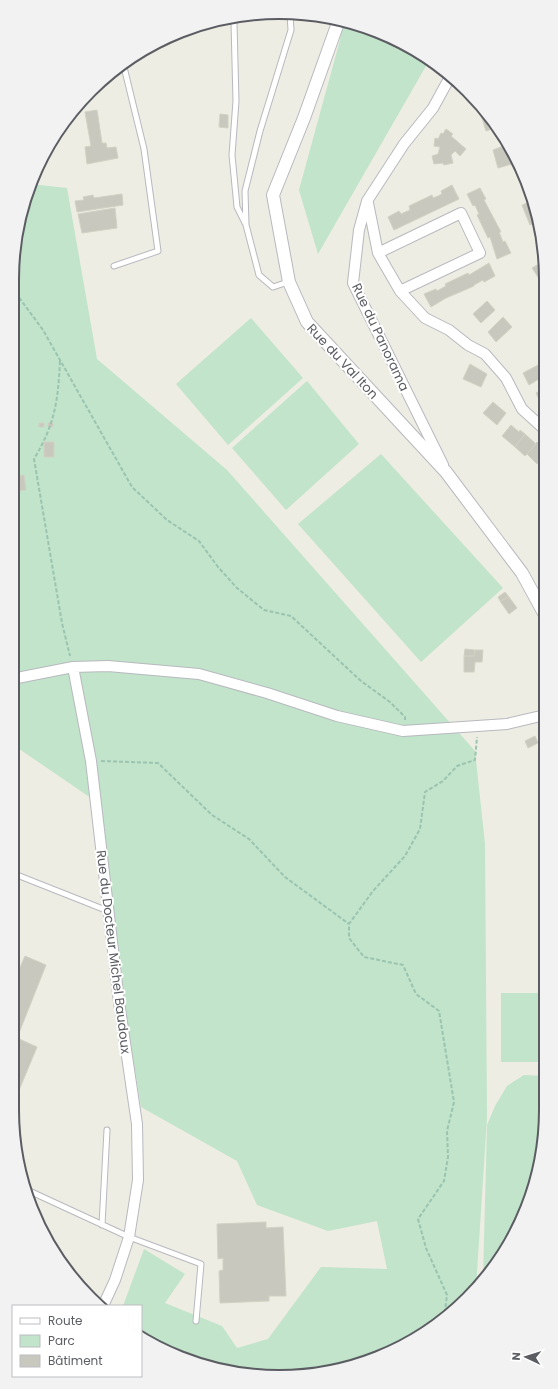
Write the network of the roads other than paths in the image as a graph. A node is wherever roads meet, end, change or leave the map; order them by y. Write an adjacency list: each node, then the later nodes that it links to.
1 (290, 20): 7 (lane)
2 (234, 23): 7 (lane)
3 (337, 26): 10 (street, Rue du Val Iton)
4 (125, 70): 9 (lane)
5 (447, 82): 6 (street, Rue du Panorama)
6 (367, 201): 8 (street); 13 (street, Rue du Panorama)
7 (246, 224): 10 (lane)
8 (378, 252): 11 (street); 11 (street)
9 (114, 266)
10 (289, 282): 13 (street, Rue du Val Iton)
11 (400, 291): 12 (street)
12 (539, 424)
13 (446, 472): 14 (street, Rue du Val Iton)
14 (539, 604)
15 (73, 667): 16 (street); 17 (street); 19 (street, Rue du Docteur Michel Baudoux)
16 (19, 678)
17 (539, 716)
18 (19, 876): 19 (lane)
19 (108, 911): 23 (street, Rue du Docteur Michel Baudoux)
20 (107, 1130): 22 (lane)
21 (33, 1193): 22 (lane)
22 (102, 1225): 23 (lane)
23 (129, 1237): 24 (street, Rue du Docteur Michel Baudoux); 25 (lane)
24 (105, 1302)
25 (196, 1322)

